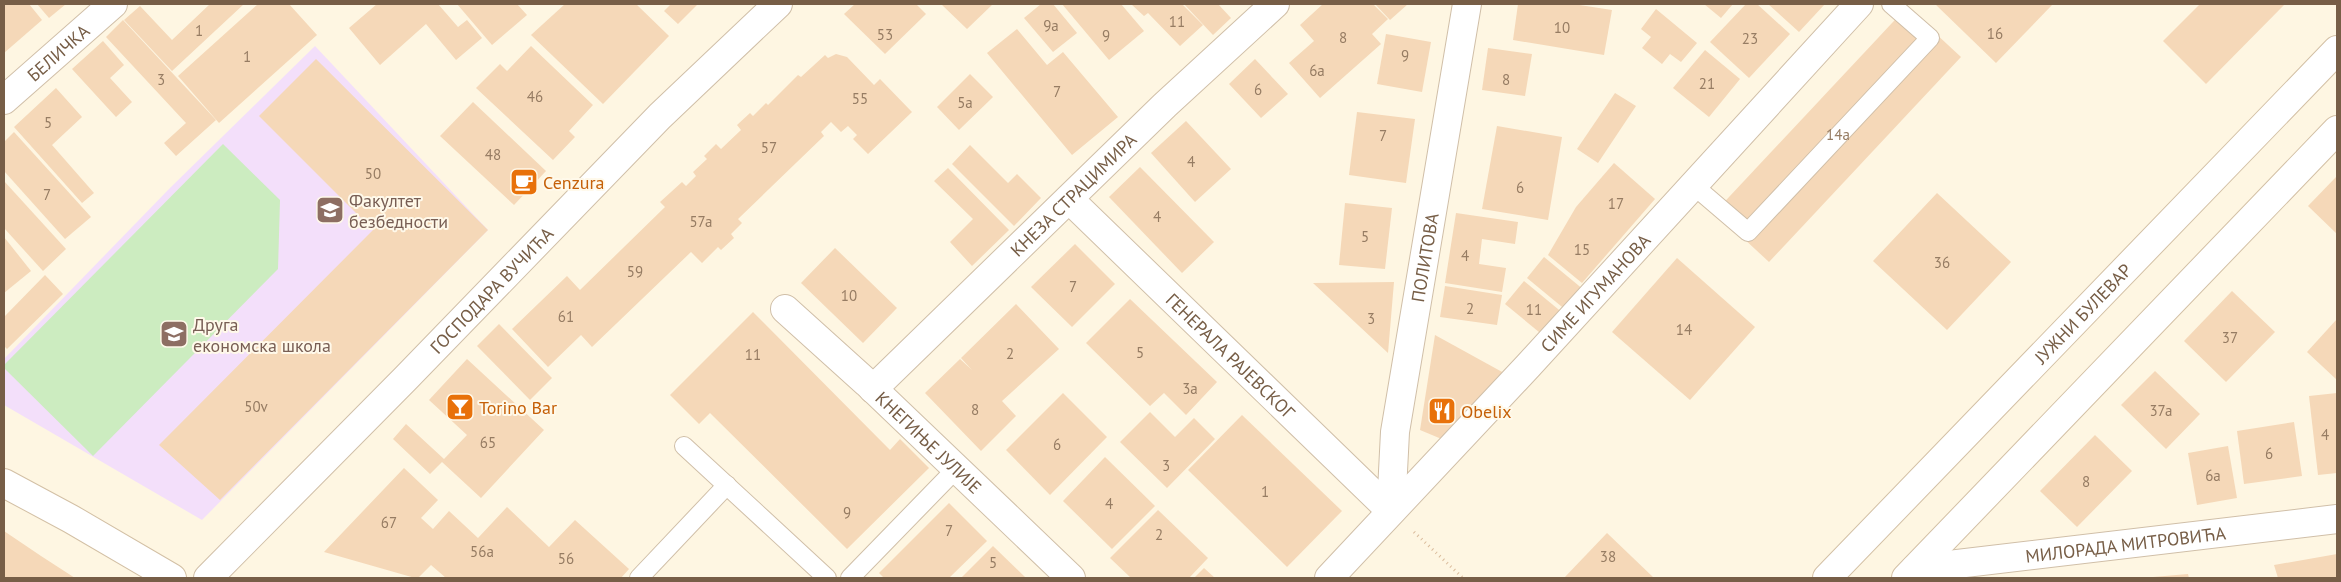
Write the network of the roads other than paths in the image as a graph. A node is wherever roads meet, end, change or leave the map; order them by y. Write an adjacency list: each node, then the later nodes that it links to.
1 (112, 4): 8 (street, БЕЛИЧКА)
2 (778, 4): 22 (street, ГОСПОДАРА ВУЧИЋА)
3 (1275, 4): 11 (street, КНЕЗА СТРАЦИМИРА)
4 (1468, 4): 18 (street, ПОЛИТОВА)
5 (1859, 4): 10 (street, СИМЕ ИГУМАНОВА)
6 (1890, 4): 10 (lane)
7 (2337, 50): 28 (street, ЈУЖНИ БУЛЕВАР)
8 (4, 100)
9 (2337, 130): 20 (street)
10 (1693, 185): 18 (street, СИМЕ ИГУМАНОВА)
11 (1069, 199): 13 (street, КНЕЗА СТРАЦИМИРА); 18 (street, ГЕНЕРАЛА РАЈЕВСКОГ)
12 (785, 308): 13 (street, КНЕГИЊЕ ЈУЛИЈЕ)
13 (873, 389): 15 (street, КНЕГИЊЕ ЈУЛИЈЕ)
14 (684, 446): 17 (lane)
15 (956, 470): 25 (lane); 26 (street, КНЕГИЊЕ ЈУЛИЈЕ)
16 (4, 483): 21 (street)
17 (727, 485): 23 (lane); 24 (lane)
18 (1391, 512): 27 (street, СИМЕ ИГУМАНОВА)
19 (2337, 519): 20 (street, МИЛОРАДА МИТРОВИЋА)
20 (1911, 574)
21 (172, 578)
22 (208, 578)
23 (639, 578)
24 (828, 578)
25 (850, 578)
26 (1071, 578)
27 (1329, 578)
28 (1827, 578)

